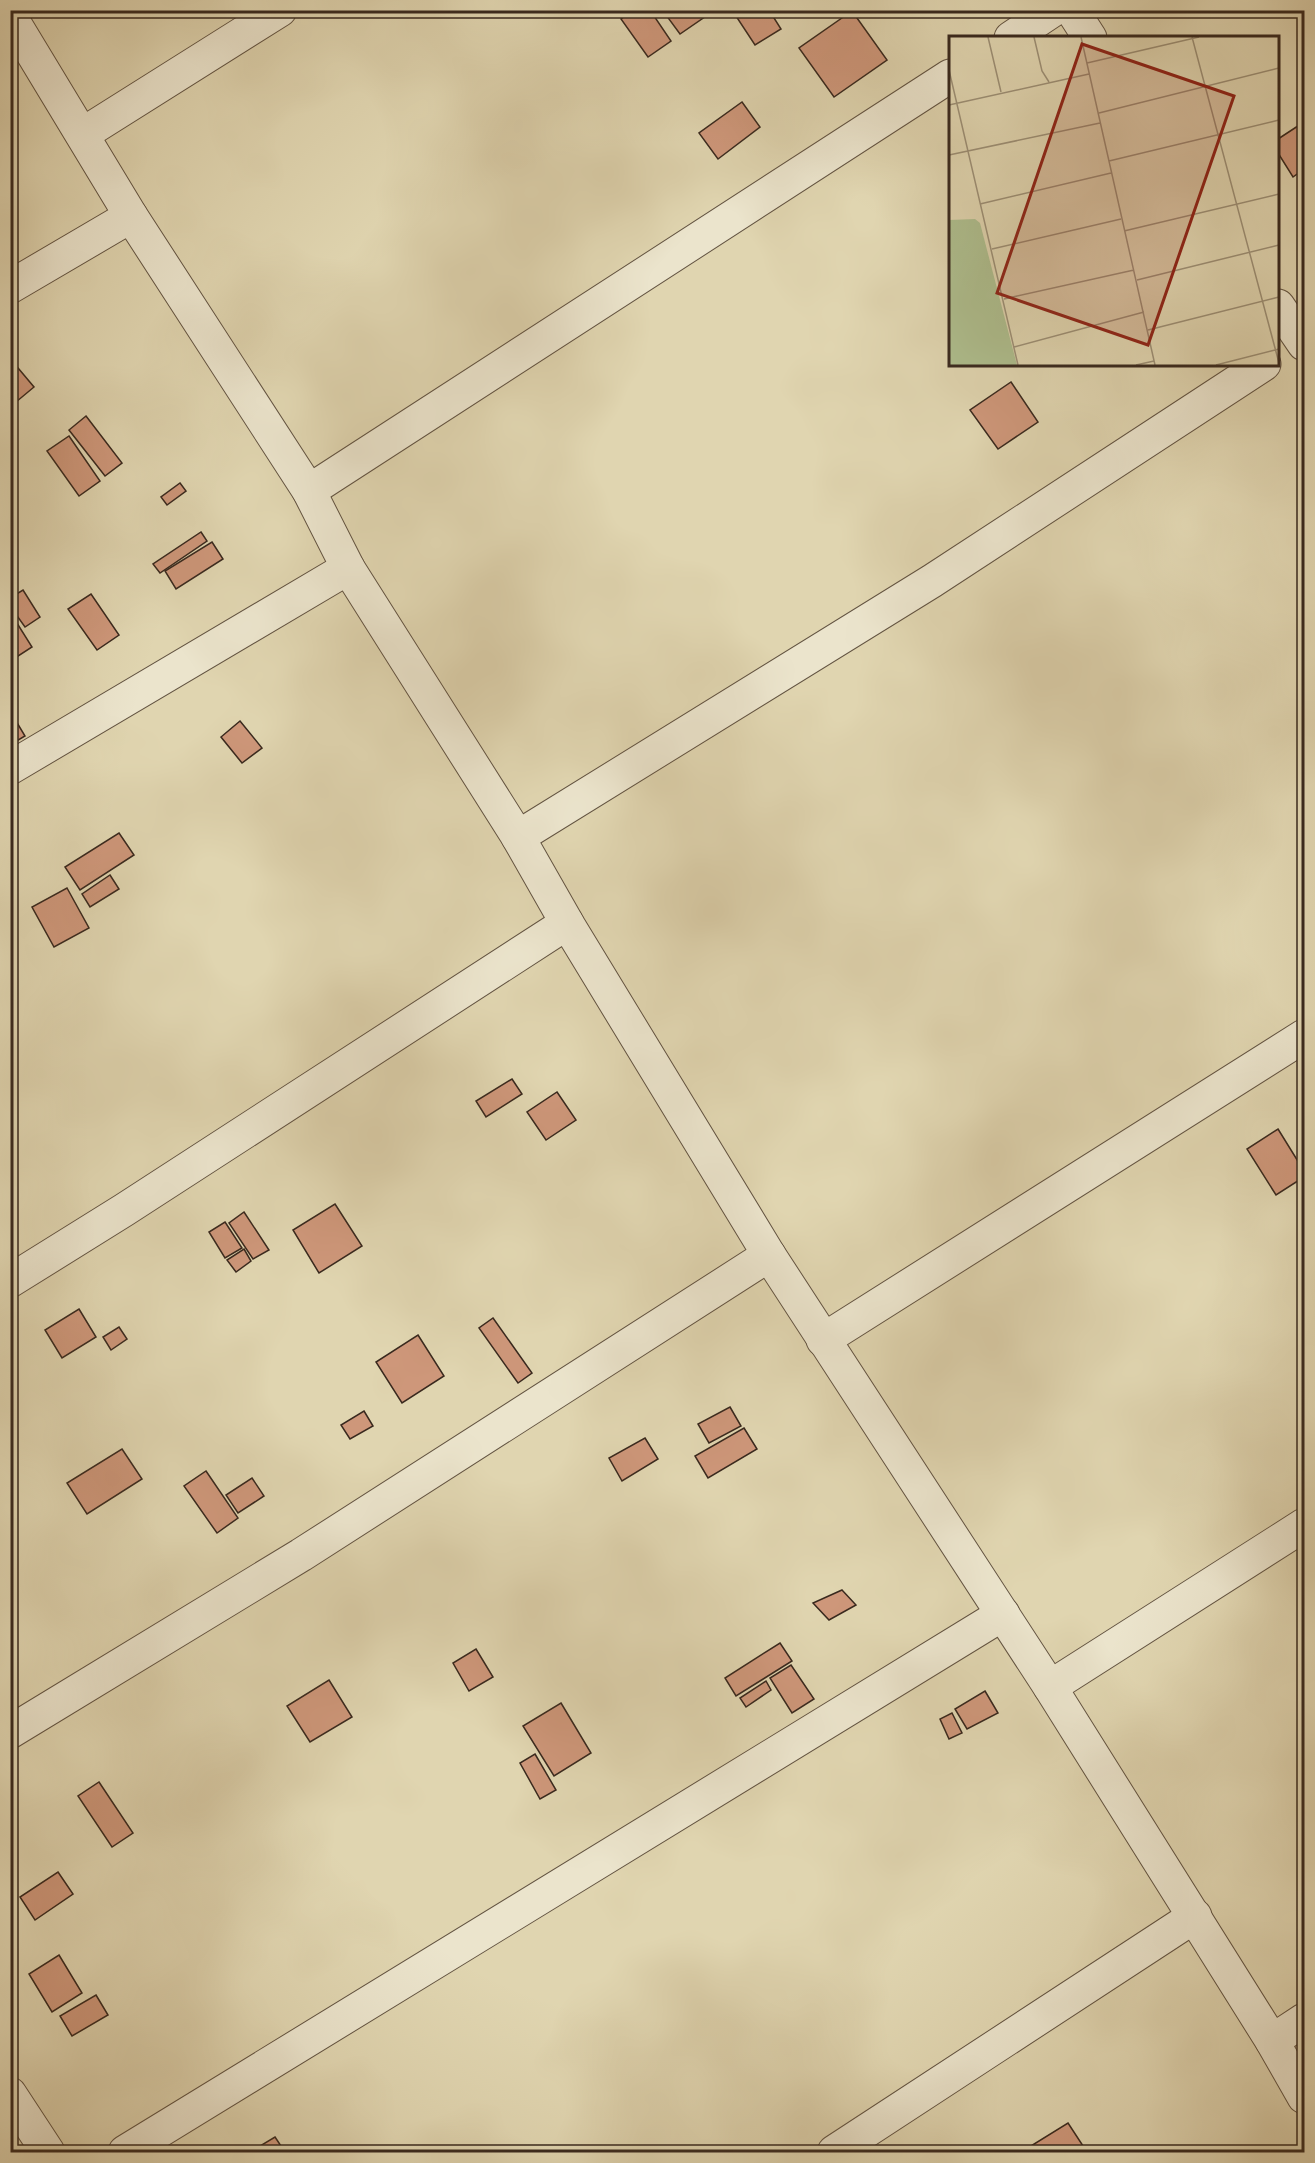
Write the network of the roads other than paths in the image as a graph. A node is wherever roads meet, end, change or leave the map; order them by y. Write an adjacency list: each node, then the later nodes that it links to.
1 (280, 10): 8 (street)
2 (1053, 10): 5 (street)
3 (1072, 10): 6 (street)
4 (10, 16): 8 (street)
5 (1014, 36)
6 (1089, 36)
7 (949, 77): 14 (street)
8 (82, 134): 9 (street)
9 (131, 216): 10 (street); 14 (street)
10 (10, 286)
11 (1279, 308): 12 (street)
12 (1297, 345)
13 (1261, 366): 17 (street)
14 (309, 491): 15 (street)
15 (348, 568): 16 (street); 17 (street)
16 (10, 768)
17 (518, 837): 18 (street)
18 (567, 923): 20 (street); 21 (street)
19 (1305, 1036): 22 (street)
20 (769, 1255): 22 (street); 26 (street)
21 (10, 1281)
22 (823, 1340): 24 (street)
23 (1305, 1525): 25 (street)
24 (1003, 1614): 25 (street); 33 (street)
25 (1050, 1687): 27 (street)
26 (10, 1732)
27 (1195, 1916): 29 (street); 34 (street)
28 (1305, 2020): 29 (street)
29 (1272, 2041): 31 (street)
30 (10, 2094): 32 (street)
31 (1305, 2097)
32 (48, 2152)
33 (125, 2152)
34 (834, 2152)

